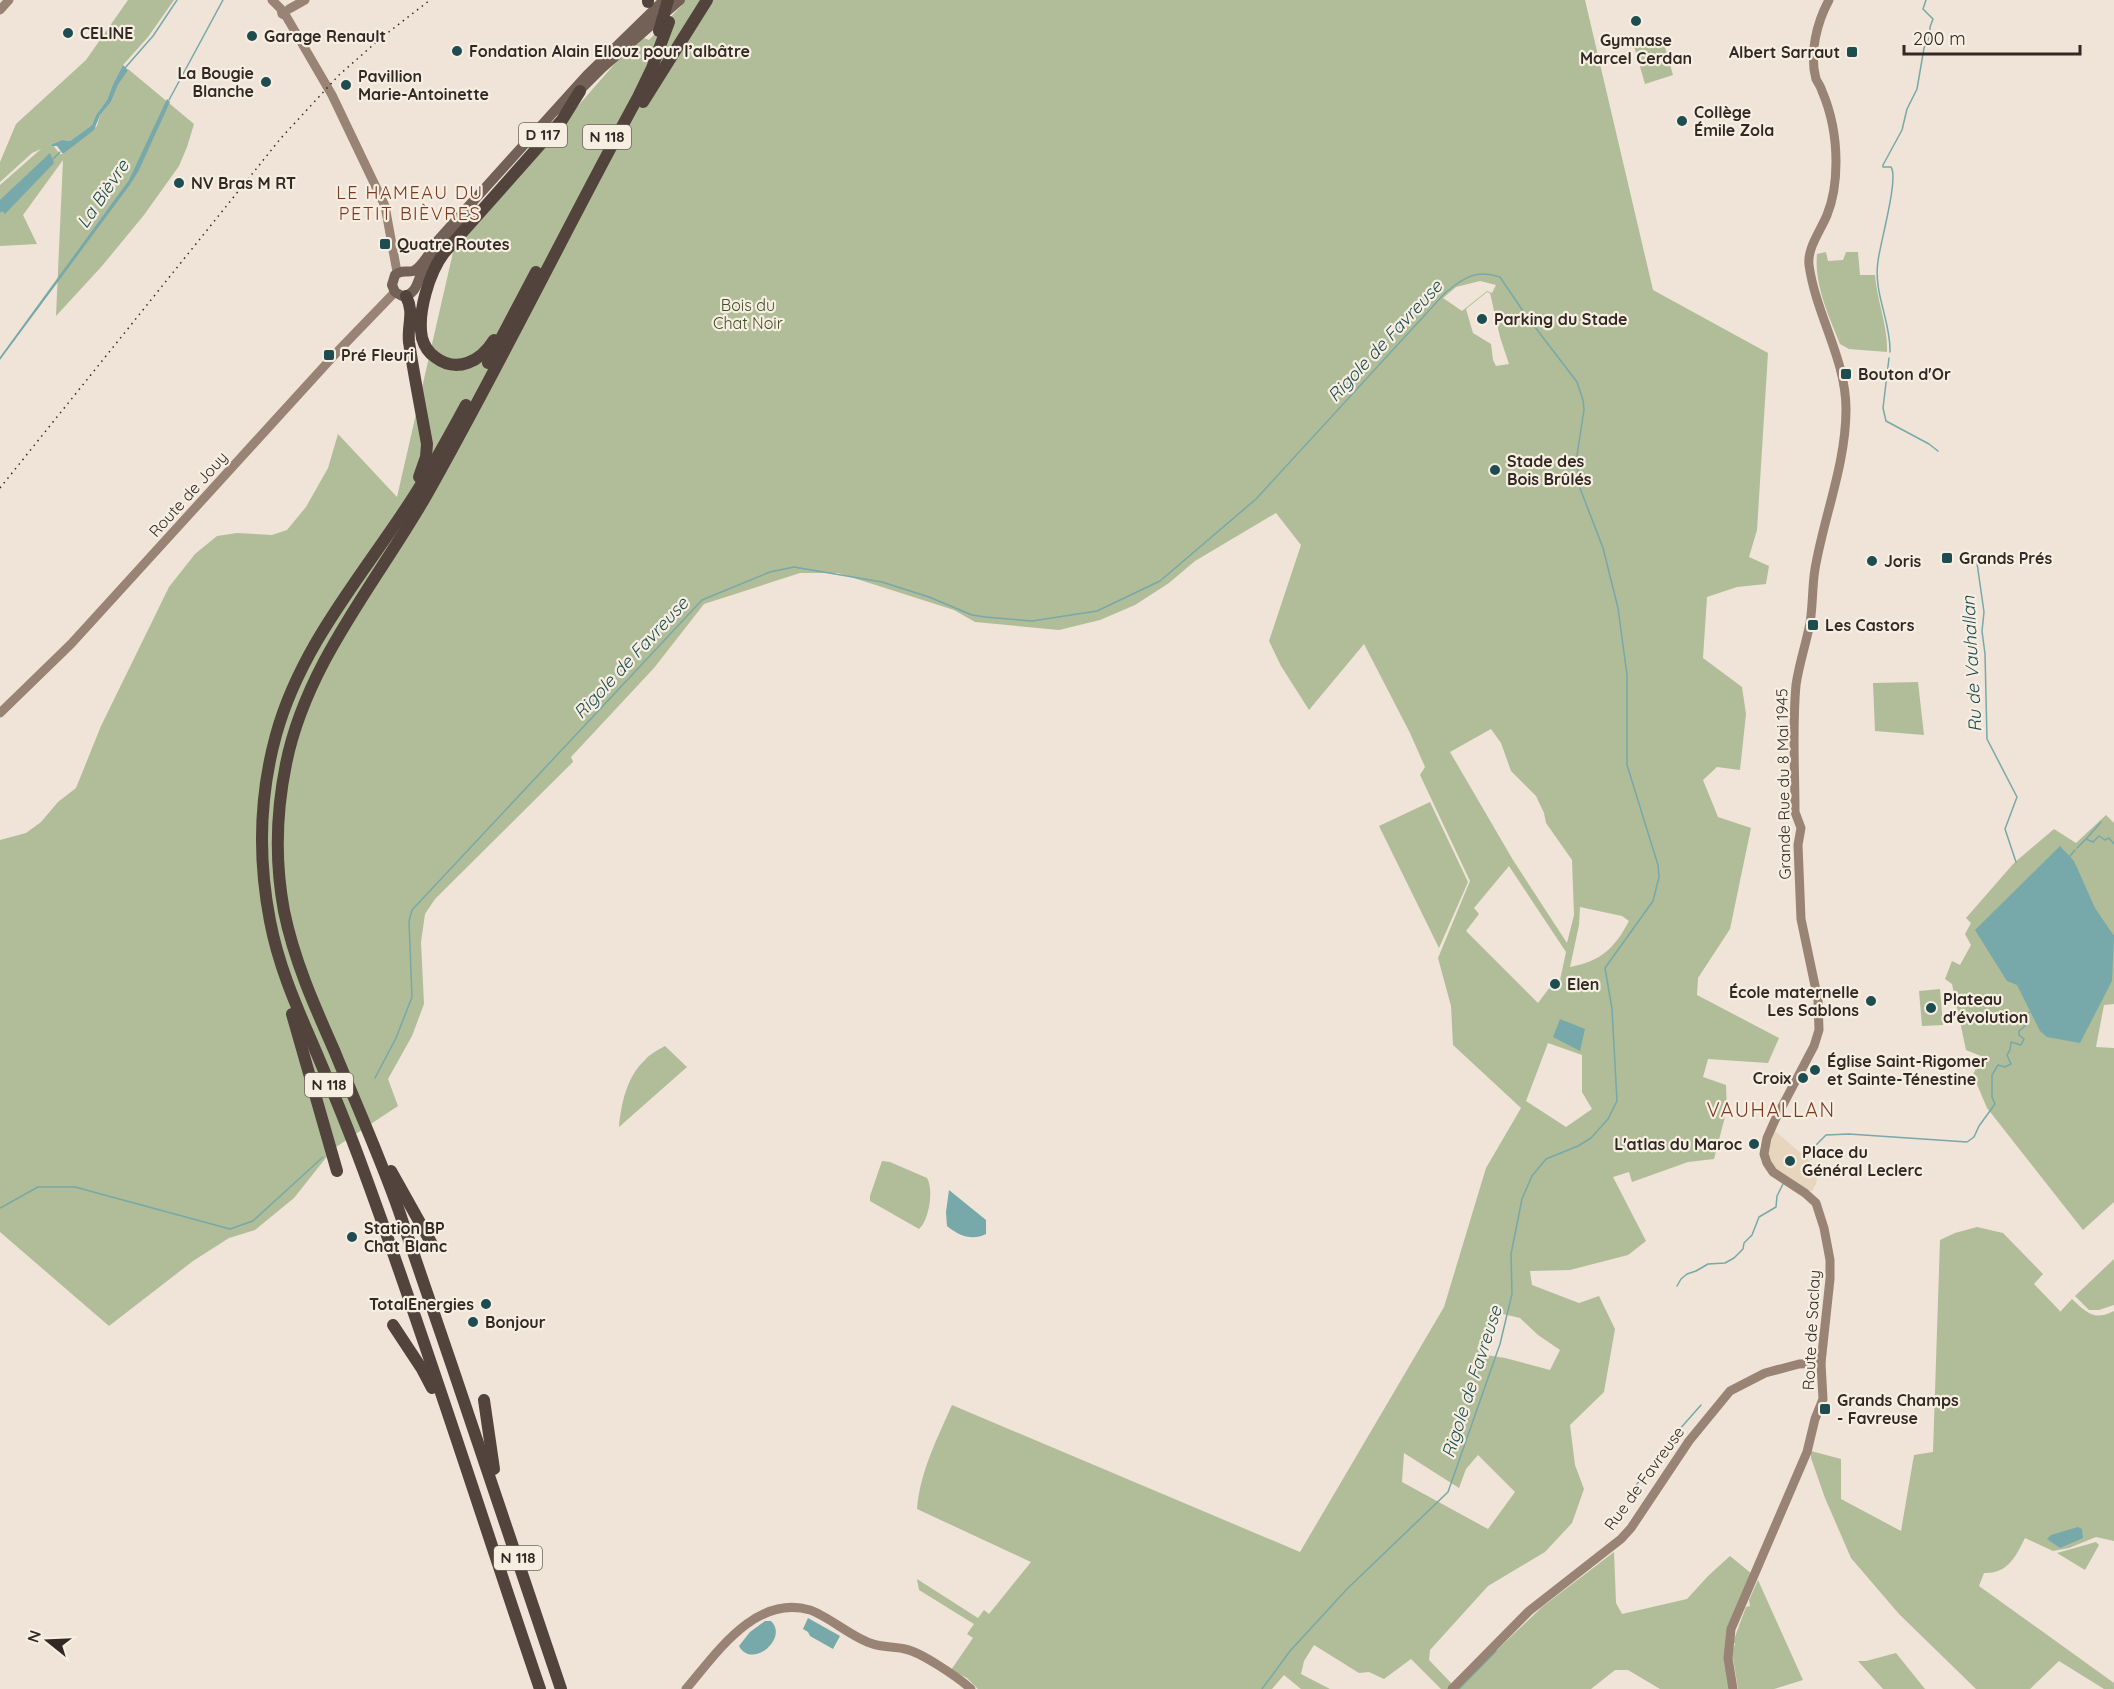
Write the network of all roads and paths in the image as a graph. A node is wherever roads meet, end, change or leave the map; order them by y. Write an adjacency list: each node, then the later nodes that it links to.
1 (9, 0): 10 (main road)
2 (272, 0): 11 (main road)
3 (305, 0): 11 (main road)
4 (666, 0): 12 (main road); 18 (highway, N 118, bridge)
5 (676, 0): 14 (highway, N 118)
6 (680, 0): 13 (main road, D 117)
7 (707, 0): 14 (highway)
8 (1831, 0): 23 (main road, Grande Rue du 8 Mai 1945)
9 (648, 1): 12 (main road)
10 (0, 9)
11 (285, 11): 15 (main road)
12 (637, 26): 16 (main road, D 117)
13 (580, 92): 16 (main road, D 117); 18 (highway)
14 (614, 141): 22 (highway, N 118)
15 (397, 273): 16 (main road); 17 (main road)
16 (414, 277): 17 (main road)
17 (401, 294): 19 (highway); 20 (main road, Route de Jouy)
18 (504, 333): 19 (highway, N 118)
19 (414, 496): 21 (highway, N 118)
20 (0, 713)
21 (286, 981): 24 (highway); 28 (highway, N 118)
22 (381, 1160): 25 (highway); 30 (highway, N 118)
23 (1765, 1160): 27 (main road, Route de Saclay)
24 (337, 1172)
25 (433, 1246)
26 (393, 1325): 28 (highway)
27 (1821, 1363): 35 (main road, Rue de Favreuse); 36 (main road, Route de Saclay)
28 (441, 1397): 31 (highway, N 118)
29 (484, 1400): 30 (highway)
30 (495, 1491): 32 (highway, N 118)
31 (540, 1689)
32 (561, 1689)
33 (686, 1689): 34 (main road)
34 (971, 1689)
35 (1452, 1689)
36 (1732, 1689)

